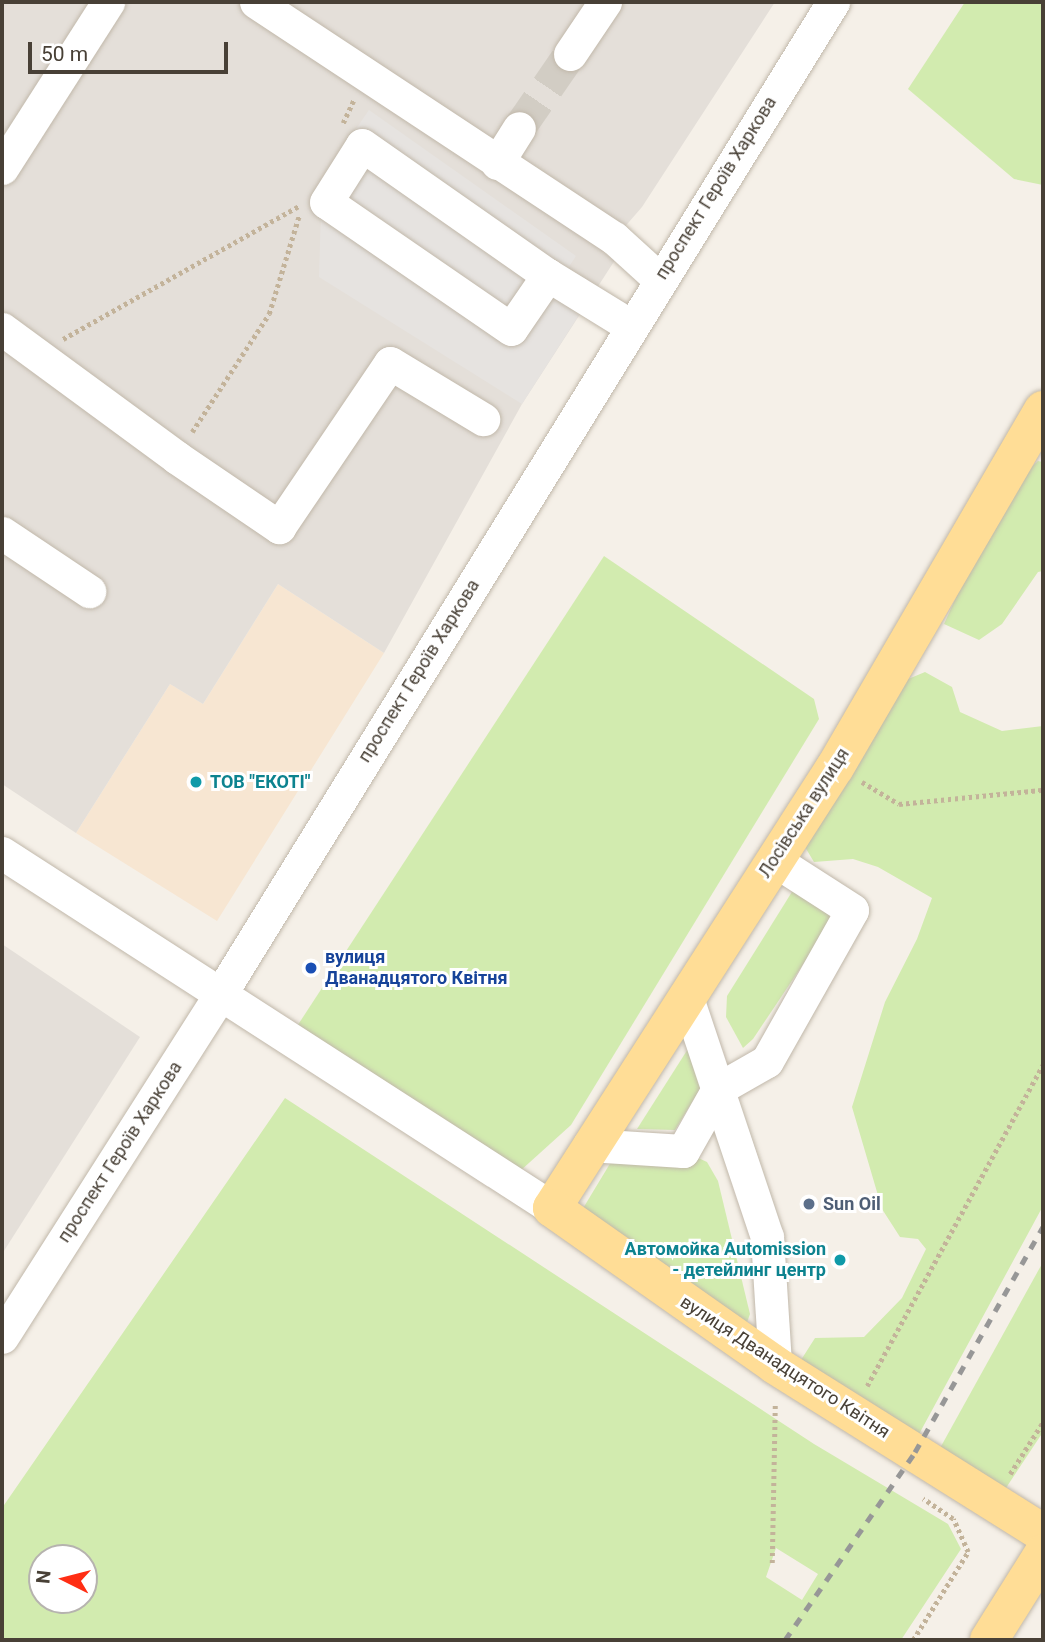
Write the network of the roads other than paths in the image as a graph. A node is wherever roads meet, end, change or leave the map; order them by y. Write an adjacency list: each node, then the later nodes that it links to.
1 (108, 2): 8 (street)
2 (256, 2): 7 (street)
3 (605, 2): 5 (street)
4 (833, 2): 10 (street, проспект Героїв Харкова)
5 (570, 54)
6 (519, 128): 7 (street)
7 (497, 163): 10 (street)
8 (2, 168)
9 (548, 275): 9 (street); 11 (street)
10 (659, 279): 11 (street, проспект Героїв Харкова)
11 (631, 326): 19 (street, проспект Героїв Харкова)
12 (2, 329): 14 (street)
13 (1042, 416): 18 (main road, Лосівська вулиця)
14 (483, 419)
15 (2, 533): 16 (street)
16 (89, 591)
17 (2, 853): 19 (street, вулиця Дванадцятого Квітня)
18 (774, 860): 20 (main road, Лосівська вулиця); 21 (street)
19 (221, 993): 23 (street, вулиця Дванадцятого Квітня); 24 (street, проспект Героїв Харкова)
20 (686, 995): 21 (street); 22 (main road, Лосівська вулиця)
21 (718, 1089): 22 (street); 25 (street)
22 (589, 1145): 23 (main road, Лосівська вулиця)
23 (552, 1208): 25 (main road, вулиця Дванадцятого Квітня)
24 (2, 1337)
25 (775, 1366): 26 (main road, вулиця Дванадцятого Квітня)
26 (1043, 1533)
27 (1043, 1554): 28 (main road)
28 (989, 1640)

